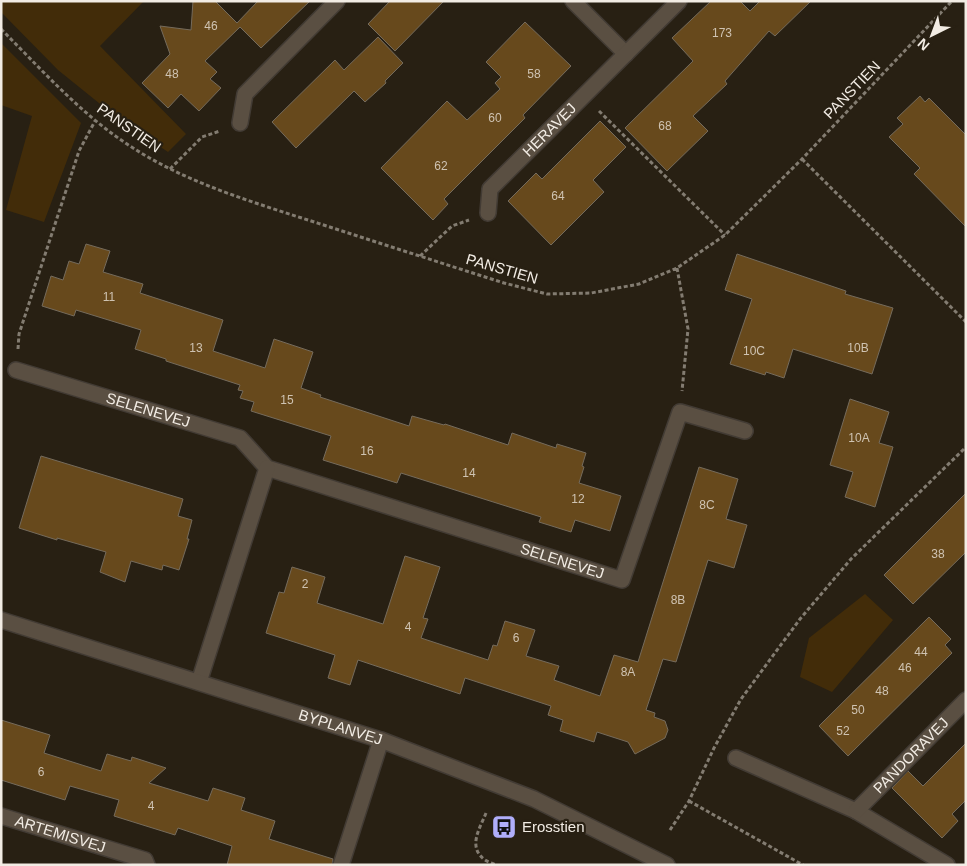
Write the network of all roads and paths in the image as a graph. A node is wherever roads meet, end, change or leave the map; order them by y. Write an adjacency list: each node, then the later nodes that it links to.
1 (337, 1): 9 (street)
2 (573, 1): 6 (street)
3 (679, 1): 6 (street, HERAVEJ)
4 (952, 1): 10 (path, PANSTIEN)
5 (1, 29): 8 (path, PANSTIEN)
6 (626, 54): 7 (street, HERAVEJ)
7 (584, 96): 12 (street, HERAVEJ); 13 (path)
8 (95, 121): 11 (path, PANSTIEN); 17 (path)
9 (240, 123): 11 (path)
10 (802, 159): 13 (path, PANSTIEN); 16 (path)
11 (170, 169): 14 (path, PANSTIEN)
12 (488, 214): 14 (path)
13 (725, 235): 15 (path, PANSTIEN)
14 (420, 256): 15 (path, PANSTIEN)
15 (677, 268): 18 (path)
16 (966, 322)
17 (16, 370): 21 (street, SELENEVEJ)
18 (680, 412): 19 (street); 21 (street, SELENEVEJ)
19 (745, 431)
20 (966, 447): 27 (path)
21 (267, 468): 23 (street)
22 (1, 620): 23 (street, BYPLANVEJ)
23 (199, 682): 25 (street, BYPLANVEJ)
24 (966, 700): 28 (street, PANDORAVEJ)
25 (381, 740): 33 (street); 35 (street, BYPLANVEJ)
26 (736, 758): 28 (street)
27 (689, 801): 31 (path); 36 (path)
28 (856, 811): 37 (street)
29 (486, 813): 34 (path)
30 (1, 816): 32 (street, ARTEMISVEJ)
31 (670, 830)
32 (148, 865)
33 (341, 865)
34 (496, 865)
35 (667, 865)
36 (803, 865)
37 (947, 865)

